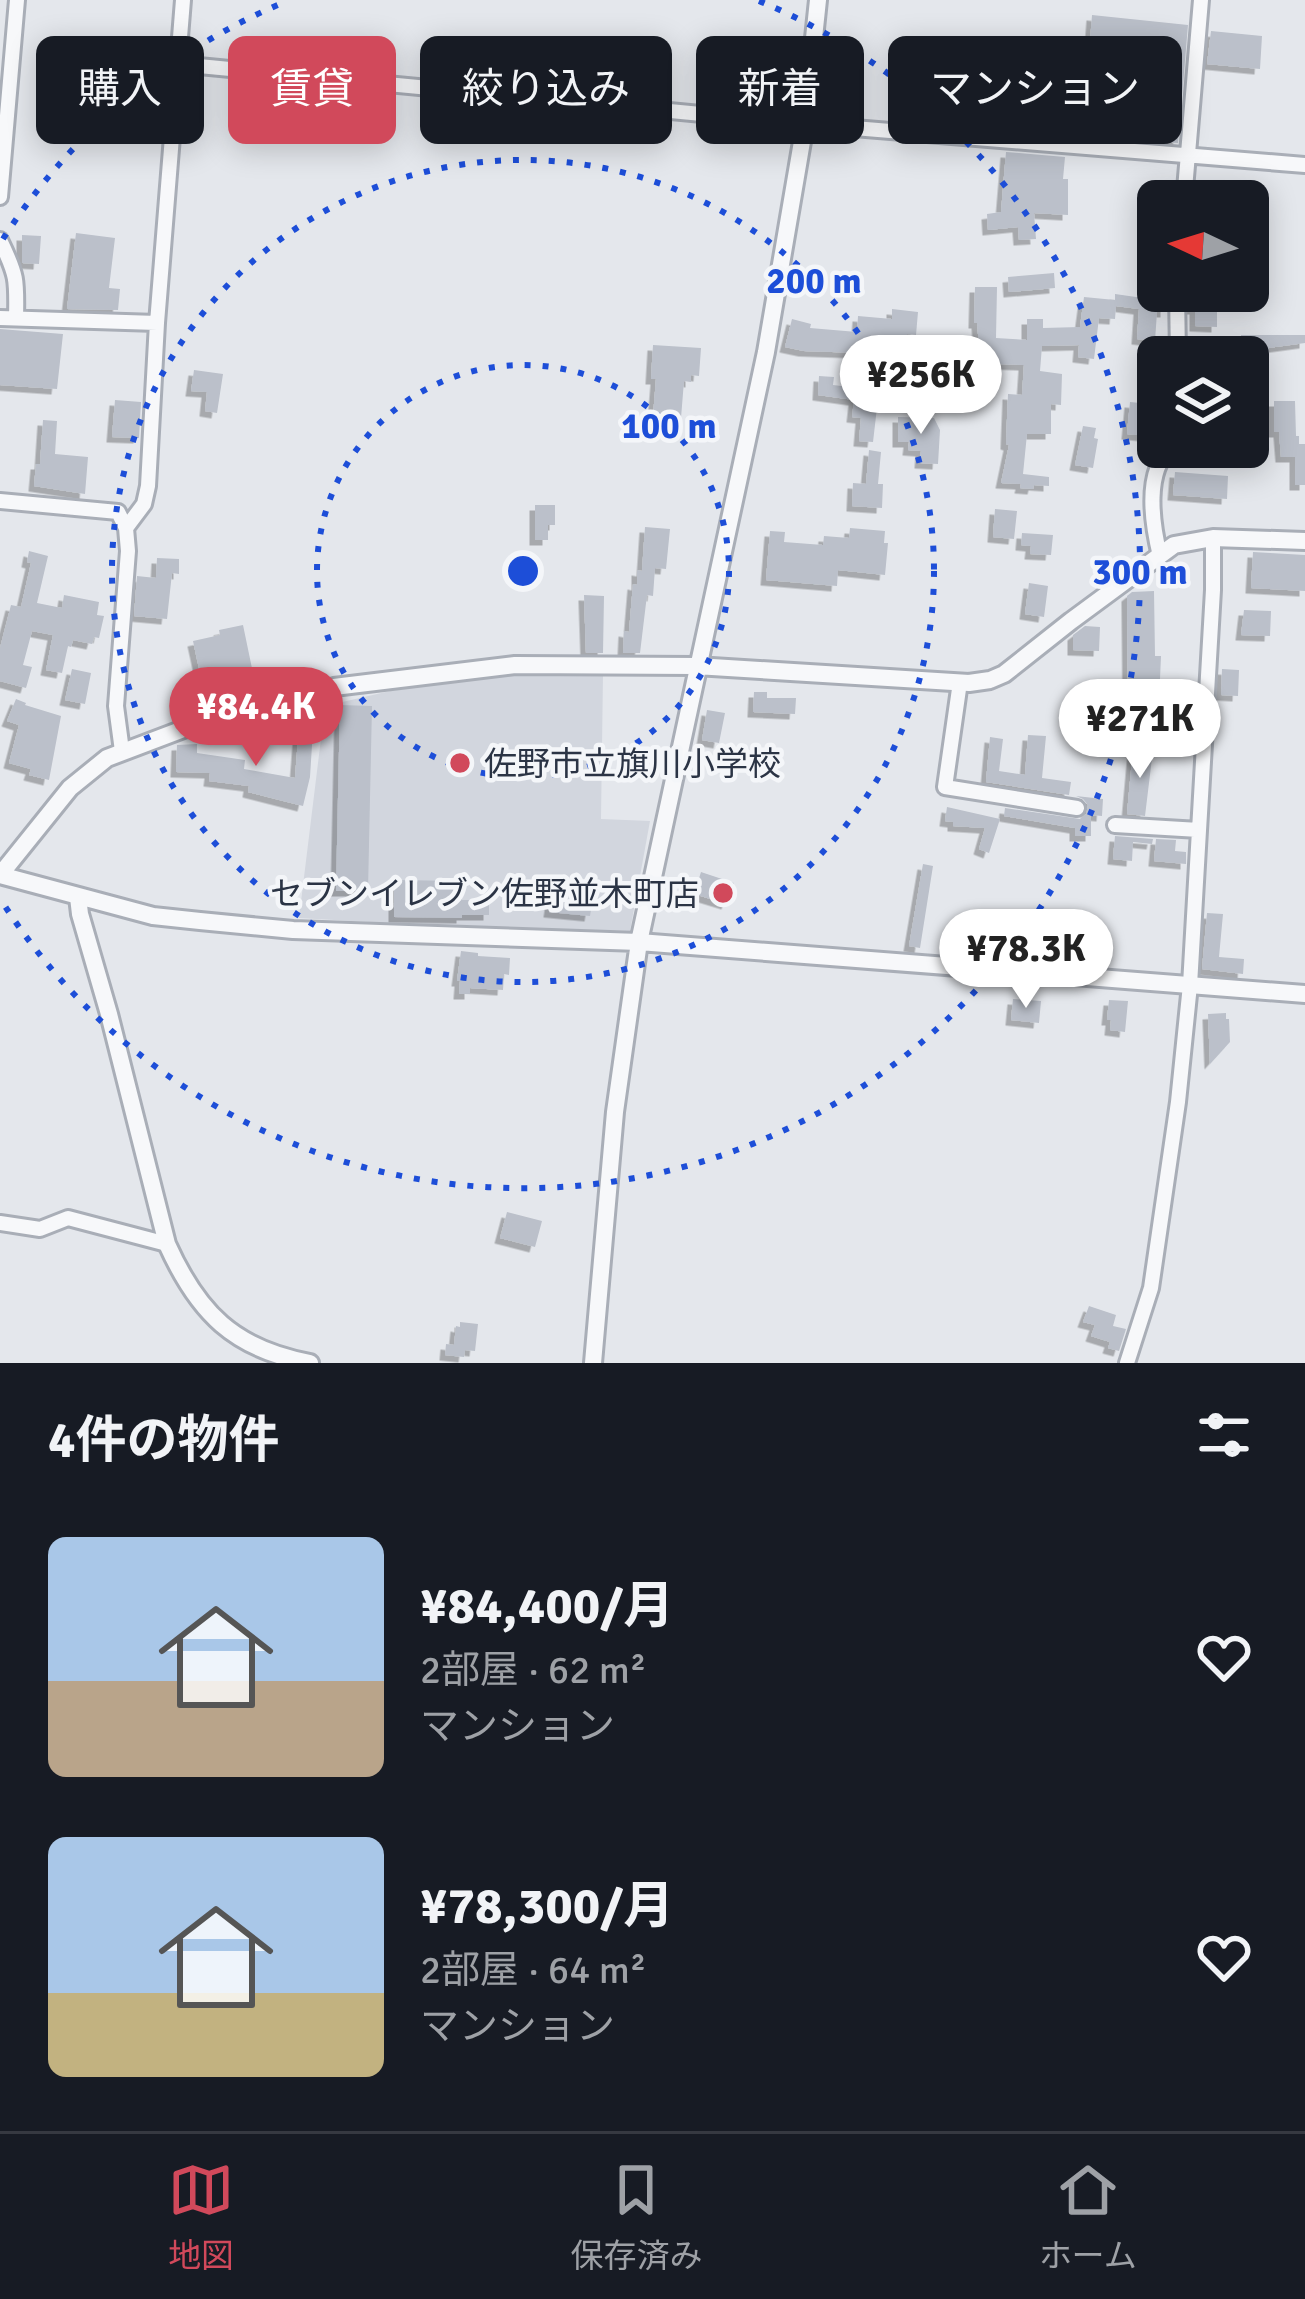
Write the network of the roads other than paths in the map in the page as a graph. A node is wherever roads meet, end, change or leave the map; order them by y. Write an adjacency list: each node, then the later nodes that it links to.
1 (17, 0): 15 (street)
2 (183, 0): 5 (street)
3 (818, 0): 6 (street)
4 (1201, 0): 12 (street)
5 (180, 36)
6 (814, 36)
7 (204, 66): 8 (street)
8 (696, 114)
9 (864, 129): 12 (street)
10 (172, 144): 18 (street)
11 (802, 144): 25 (street)
12 (1188, 154): 13 (street); 14 (street)
13 (1305, 165)
14 (1186, 180)
15 (0, 197)
16 (0, 240): 17 (street)
17 (8, 318): 18 (street)
18 (157, 323): 21 (street)
19 (1158, 468): 24 (street)
20 (0, 500): 21 (street)
21 (126, 528): 27 (street)
22 (1213, 538): 23 (street); 24 (street); 30 (street)
23 (1305, 541)
24 (1160, 556): 26 (street)
25 (696, 666): 26 (street); 27 (street); 33 (street)
26 (960, 682): 28 (street)
27 (122, 752): 31 (street)
28 (1077, 808)
29 (1115, 825): 30 (street)
30 (1199, 830): 34 (street)
31 (0, 875): 32 (street)
32 (78, 897): 33 (street); 37 (street)
33 (639, 941): 34 (street); 39 (street)
34 (1190, 985): 35 (street); 40 (street)
35 (1305, 994)
36 (0, 1223): 37 (street)
37 (167, 1244): 38 (street)
38 (310, 1363)
39 (593, 1363)
40 (1127, 1363)

